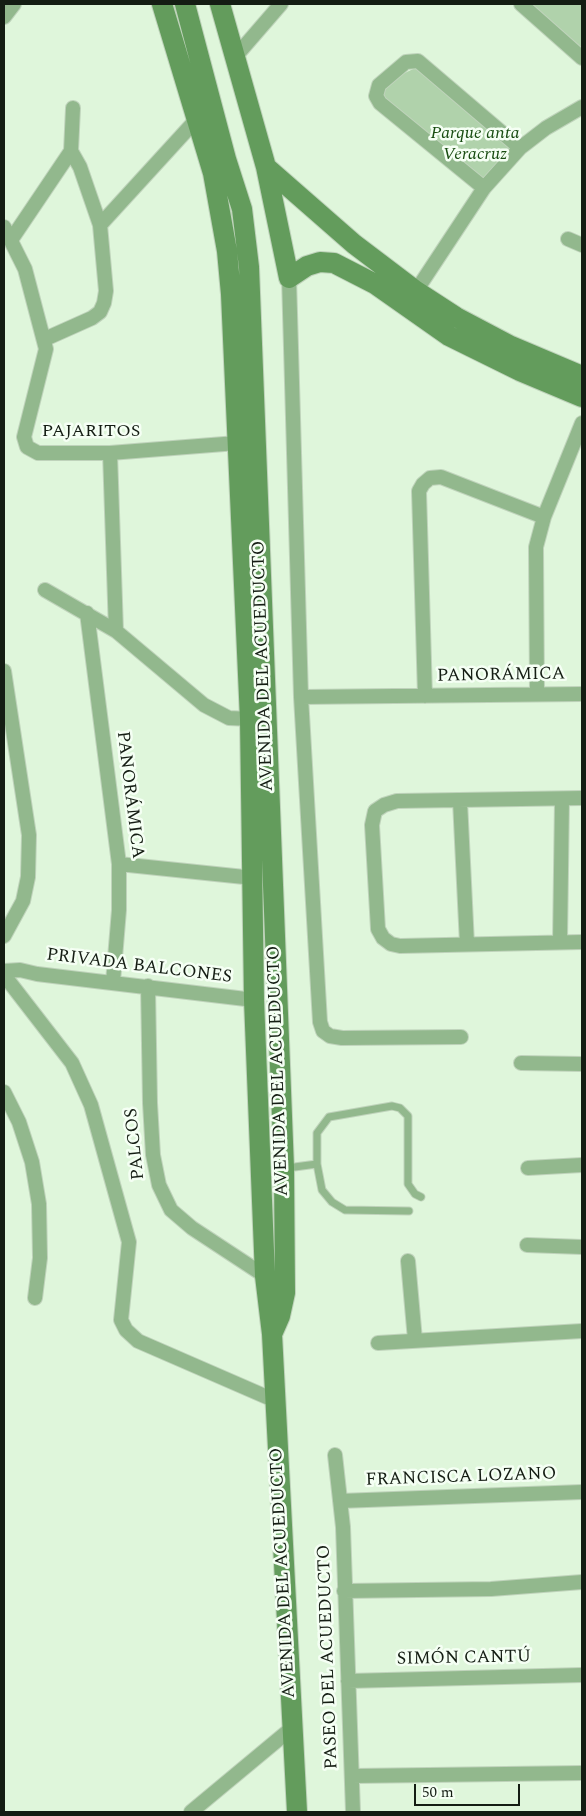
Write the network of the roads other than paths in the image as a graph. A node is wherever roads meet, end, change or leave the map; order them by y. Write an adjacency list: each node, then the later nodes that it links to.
1 (14, 4): 7 (street)
2 (162, 4): 12 (street, AVENIDA DEL ACUEDUCTO)
3 (184, 4): 59 (street, AVENIDA DEL ACUEDUCTO)
4 (220, 4): 8 (street, AVENIDA DEL ACUEDUCTO)
5 (281, 4): 8 (street)
6 (522, 4): 9 (street)
7 (4, 17)
8 (236, 56): 15 (street, AVENIDA DEL ACUEDUCTO)
9 (582, 58)
10 (582, 107): 13 (street)
11 (73, 108): 14 (street)
12 (196, 120): 17 (street); 28 (street, AVENIDA DEL ACUEDUCTO)
13 (520, 148): 16 (street); 16 (street)
14 (71, 151): 17 (street); 20 (street)
15 (266, 166): 22 (street, AVENIDA DEL ACUEDUCTO); 23 (street)
16 (484, 188): 23 (street)
17 (100, 225): 24 (street)
18 (4, 228): 20 (street)
19 (568, 239): 21 (street)
20 (11, 240): 24 (street)
21 (582, 245)
22 (289, 278): 26 (street); 38 (street, AVENIDA DEL ACUEDUCTO)
23 (416, 291): 25 (street)
24 (45, 339): 29 (street, PAJARITOS)
25 (582, 376)
26 (582, 397)
27 (582, 423): 30 (street)
28 (237, 443): 29 (street, PAJARITOS); 39 (street, AVENIDA DEL ACUEDUCTO)
29 (110, 453): 33 (street)
30 (544, 517): 35 (street); 37 (street)
31 (45, 590): 32 (street)
32 (87, 613): 33 (street); 43 (street, PANORÁMICA)
33 (116, 631): 39 (street)
34 (4, 671): 45 (street)
35 (537, 694): 36 (street, PANORÁMICA); 37 (street, PANORÁMICA)
36 (582, 694)
37 (424, 696): 38 (street, PANORÁMICA)
38 (301, 697): 53 (street, AVENIDA DEL ACUEDUCTO)
39 (250, 719): 44 (street, AVENIDA DEL ACUEDUCTO)
40 (582, 798): 41 (street)
41 (562, 799): 42 (street); 46 (street)
42 (460, 801): 48 (street); 48 (street)
43 (119, 864): 44 (street); 50 (street, PANORÁMICA)
44 (254, 878): 52 (street, AVENIDA DEL ACUEDUCTO)
45 (4, 936)
46 (560, 942): 47 (street); 48 (street)
47 (582, 942)
48 (467, 944)
49 (5, 979): 50 (street, PRIVADA BALCONES); 72 (street)
50 (113, 982): 51 (street, PRIVADA BALCONES)
51 (148, 986): 52 (street, PRIVADA BALCONES); 66 (street, PALCOS)
52 (254, 1000): 66 (street, AVENIDA DEL ACUEDUCTO)
53 (461, 1037)
54 (521, 1063): 55 (street)
55 (582, 1064)
56 (4, 1092): 67 (street)
57 (317, 1164): 59 (lane); 61 (lane); 62 (lane)
58 (582, 1165): 60 (street)
59 (284, 1168): 69 (street, AVENIDA DEL ACUEDUCTO)
60 (528, 1168)
61 (421, 1196)
62 (409, 1211)
63 (527, 1245): 64 (street)
64 (582, 1247)
65 (408, 1261): 70 (street)
66 (265, 1276): 69 (street, AVENIDA DEL ACUEDUCTO)
67 (35, 1298)
68 (582, 1331): 70 (street)
69 (272, 1334): 72 (street, AVENIDA DEL ACUEDUCTO)
70 (415, 1340): 71 (street)
71 (378, 1343)
72 (276, 1401): 80 (street, AVENIDA DEL ACUEDUCTO)
73 (335, 1455): 75 (street, PASEO DEL ACUEDUCTO)
74 (582, 1492): 75 (street, FRANCISCA LOZANO)
75 (340, 1501): 77 (street, PASEO DEL ACUEDUCTO)
76 (582, 1582): 77 (street)
77 (344, 1591): 79 (street, PASEO DEL ACUEDUCTO)
78 (582, 1675): 79 (street, SIMÓN CANTÚ)
79 (348, 1681): 82 (street, PASEO DEL ACUEDUCTO)
80 (292, 1728): 83 (street); 84 (street, AVENIDA DEL ACUEDUCTO)
81 (582, 1773): 82 (street)
82 (352, 1776): 85 (street, PASEO DEL ACUEDUCTO)
83 (191, 1812)
84 (297, 1812)
85 (353, 1812)

